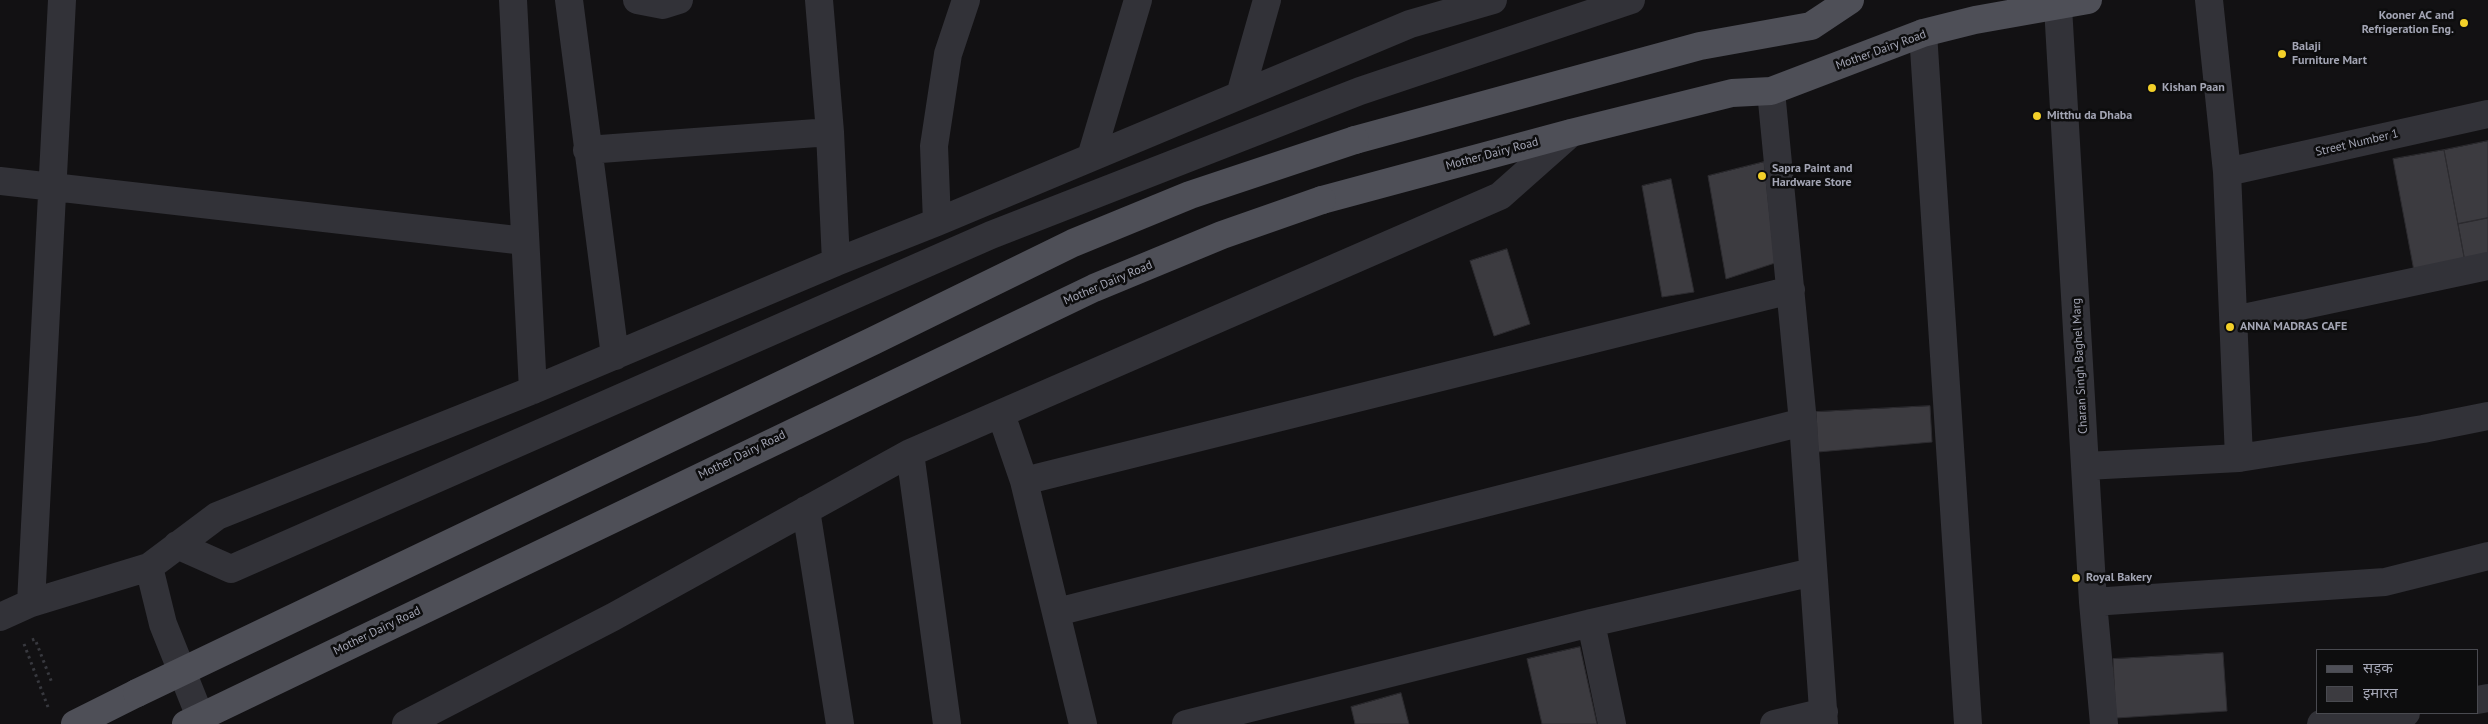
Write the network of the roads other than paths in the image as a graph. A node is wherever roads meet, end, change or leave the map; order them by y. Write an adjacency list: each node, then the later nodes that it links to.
1 (62, 0): 27 (street)
2 (513, 0): 29 (street)
3 (569, 0): 23 (street)
4 (637, 0): 5 (street)
5 (679, 0)
6 (819, 0): 21 (street)
7 (966, 0): 28 (street)
8 (1138, 0): 24 (street)
9 (1267, 0): 19 (street)
10 (1493, 0): 16 (street)
11 (1631, 0): 44 (street)
12 (1850, 0): 55 (main road, bridge)
13 (2088, 0): 15 (main road, Mother Dairy Road)
14 (2209, 0): 25 (street)
15 (2058, 7): 17 (main road, Mother Dairy Road); 41 (street, Charan Singh Baghel Marg)
16 (1413, 12): 19 (street)
17 (1923, 34): 18 (main road, Mother Dairy Road); 65 (street)
18 (1771, 91): 22 (main road, Mother Dairy Road); 32 (street)
19 (1240, 95): 24 (street)
20 (2488, 114): 25 (street, Street Number 1)
21 (830, 132): 23 (street); 30 (street)
22 (1571, 133): 36 (street); 56 (main road, Mother Dairy Road, bridge)
23 (587, 150): 34 (street)
24 (1091, 157): 28 (street)
25 (2227, 172): 33 (street)
26 (0, 181): 27 (street)
27 (52, 187): 29 (street); 48 (street)
28 (937, 222): 30 (street)
29 (525, 241): 35 (street)
30 (836, 262): 34 (street)
31 (2488, 266): 33 (street)
32 (1791, 290): 38 (street); 42 (street)
33 (2234, 320): 40 (street)
34 (615, 356): 35 (street)
35 (533, 390): 44 (street)
36 (1001, 414): 39 (street); 42 (street)
37 (2488, 416): 40 (street)
38 (1803, 422): 47 (street); 50 (street)
39 (910, 453): 43 (street); 60 (street)
40 (2239, 458): 41 (street)
41 (2086, 466): 49 (street, Charan Singh Baghel Marg)
42 (1024, 481): 50 (street)
43 (806, 510): 58 (street); 59 (street)
44 (177, 545): 46 (street)
45 (2488, 556): 49 (street)
46 (149, 567): 48 (street); 57 (street)
47 (1813, 572): 52 (street); 54 (street)
48 (31, 602): 51 (street)
49 (2093, 602): 66 (street, Charan Singh Baghel Marg)
50 (1057, 612): 61 (street)
51 (0, 618)
52 (1591, 623): 62 (street); 63 (street)
53 (2398, 714): 67 (street)
54 (1824, 718): 64 (street)
55 (75, 724)
56 (186, 724)
57 (204, 724)
58 (406, 724)
59 (840, 724)
60 (947, 724)
61 (1083, 724)
62 (1186, 724)
63 (1612, 724)
64 (1774, 724)
65 (1968, 724)
66 (2104, 724)
67 (2321, 724)

